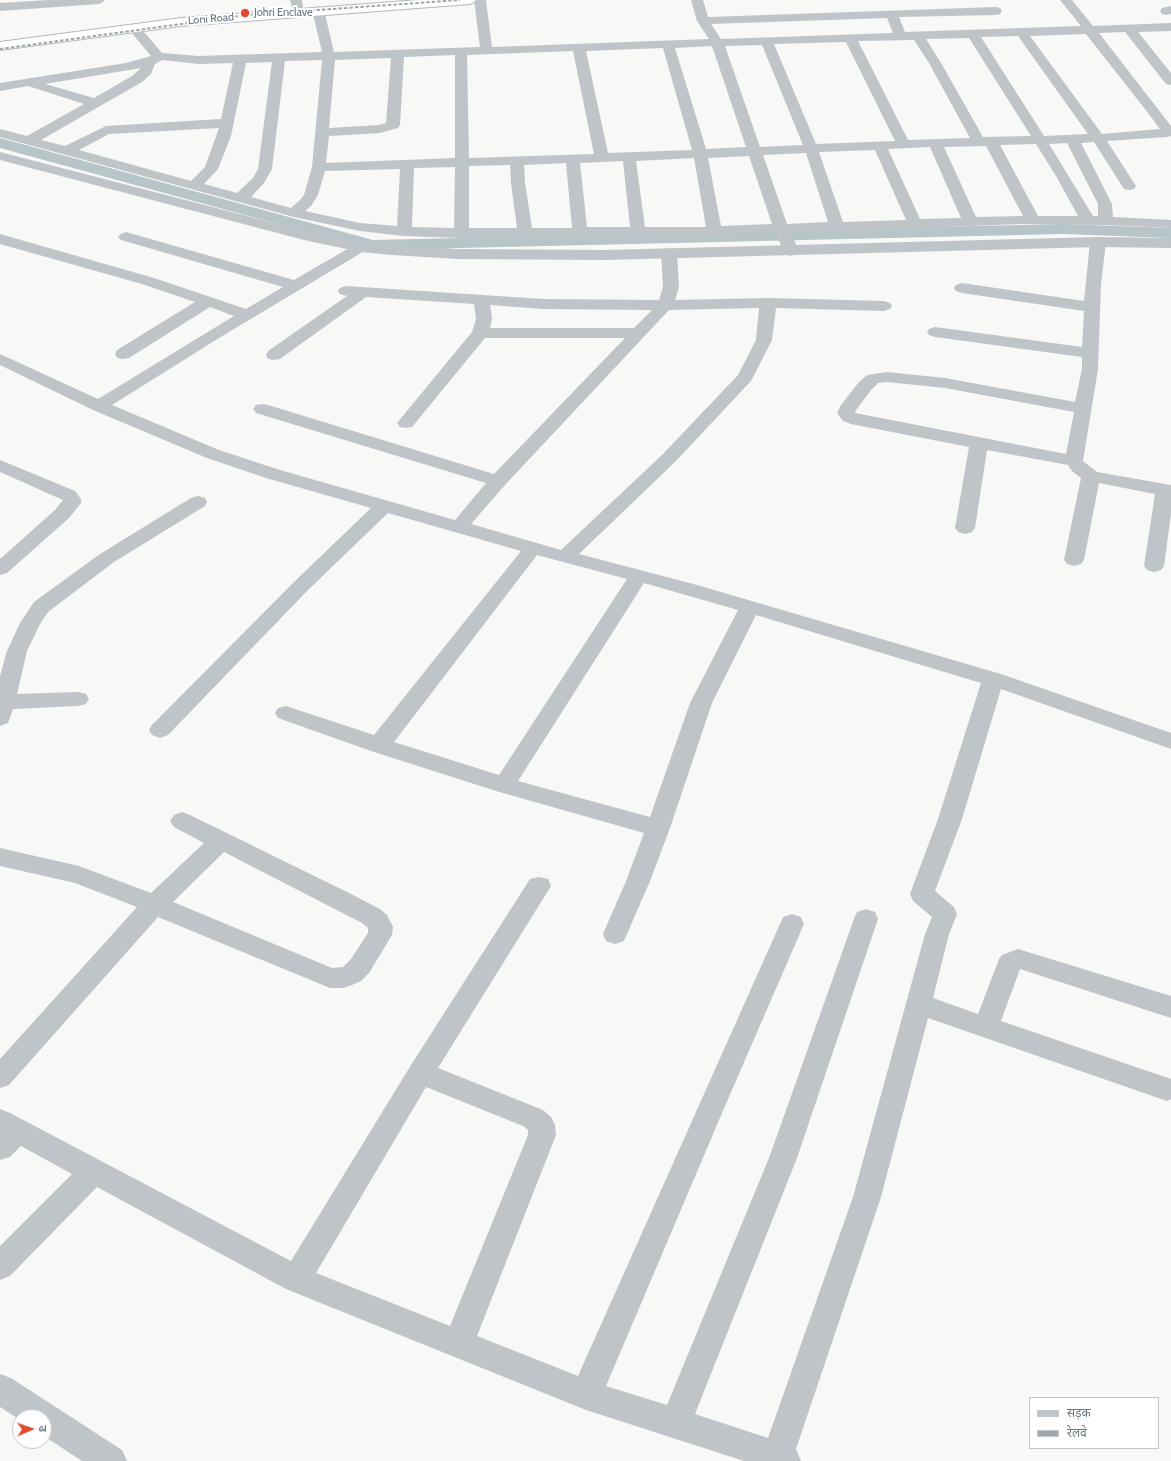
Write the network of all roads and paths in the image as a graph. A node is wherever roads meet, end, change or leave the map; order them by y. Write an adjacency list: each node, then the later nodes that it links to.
1 (99, 0): 7 (street)
2 (401, 0): 8 (highway, Loni Road)
3 (470, 0): 10 (highway, Loni Road)
4 (480, 0): 29 (street)
5 (697, 0): 13 (street)
6 (1066, 0): 17 (street)
7 (51, 2): 9 (street)
8 (297, 4): 24 (highway, Loni Road)
9 (0, 7)
10 (318, 10): 15 (highway, Loni Road); 33 (street)
11 (996, 11): 12 (street)
12 (892, 14): 13 (street); 21 (street)
13 (704, 21): 25 (street)
14 (1171, 27): 16 (street)
15 (134, 28): 27 (highway, Loni Road); 32 (street)
16 (1128, 28): 17 (street); 37 (street)
17 (1091, 29): 18 (street); 44 (street)
18 (1022, 32): 19 (street); 46 (street)
19 (973, 34): 20 (street); 48 (street)
20 (917, 35): 21 (street); 49 (street)
21 (901, 36): 22 (street)
22 (850, 38): 23 (street); 51 (street)
23 (766, 40): 25 (street); 53 (street)
24 (0, 41)
25 (717, 42): 26 (street); 55 (street)
26 (668, 44): 28 (street); 58 (street)
27 (0, 46)
28 (579, 48): 29 (street); 60 (street)
29 (487, 50): 30 (street)
30 (461, 51): 31 (street); 63 (street)
31 (398, 54): 33 (street); 42 (street)
32 (154, 56): 35 (street); 36 (street); 38 (street); 40 (street)
33 (329, 56): 34 (street); 42 (street)
34 (279, 57): 36 (street); 69 (street)
35 (101, 58)
36 (240, 59): 41 (street)
37 (1171, 81)
38 (27, 83): 39 (street); 40 (street)
39 (0, 87)
40 (95, 103): 57 (street)
41 (225, 129): 45 (street); 56 (street); 67 (street)
42 (323, 132): 65 (street)
43 (0, 133): 57 (street)
44 (1160, 134): 46 (street); 54 (street)
45 (164, 137)
46 (1098, 138): 47 (street); 68 (street)
47 (1072, 140): 48 (street); 73 (street)
48 (1041, 141): 49 (street); 72 (street)
49 (985, 142): 50 (street); 71 (street)
50 (935, 143): 51 (street); 74 (street)
51 (904, 145): 52 (street)
52 (880, 146): 53 (street); 75 (street)
53 (811, 148): 55 (street); 77 (street)
54 (1171, 148)
55 (754, 150): 58 (street); 86 (street)
56 (67, 151): 57 (street); 66 (street)
57 (18, 152): 66 (street)
58 (700, 153): 59 (street); 79 (street)
59 (629, 157): 60 (street); 80 (street)
60 (602, 158): 61 (street)
61 (573, 159): 62 (street); 83 (street)
62 (517, 161): 63 (street); 82 (street)
63 (462, 162): 64 (street); 81 (street)
64 (407, 164): 65 (street); 78 (street)
65 (319, 167): 70 (street)
66 (119, 175): 67 (street); 89 (street)
67 (194, 186): 69 (street)
68 (1129, 186)
69 (239, 199): 70 (street)
70 (294, 213): 78 (street)
71 (1033, 220): 72 (street); 74 (street)
72 (1088, 220): 73 (street)
73 (1106, 221): 76 (street)
74 (970, 222): 75 (street)
75 (915, 224): 77 (street)
76 (1171, 224)
77 (837, 226): 86 (street)
78 (404, 231): 81 (street)
79 (714, 231): 80 (street); 86 (street)
80 (638, 232): 83 (street)
81 (461, 233): 82 (street)
82 (526, 233): 83 (street)
83 (580, 233)
84 (126, 237): 91 (street)
85 (0, 239): 95 (street)
86 (786, 240): 87 (street); 90 (street)
87 (1098, 242): 88 (street); 100 (street)
88 (1171, 243)
89 (361, 247): 90 (street); 91 (street)
90 (669, 254): 98 (street)
91 (297, 286): 101 (street)
92 (962, 288): 100 (street)
93 (346, 291): 94 (street)
94 (363, 292): 96 (street); 107 (street)
95 (209, 301): 101 (street); 106 (street)
96 (482, 301): 98 (street); 103 (street)
97 (768, 303): 98 (street); 99 (street); 124 (street)
98 (665, 305): 104 (street)
99 (884, 306)
100 (1093, 307): 105 (street)
101 (248, 314): 109 (street)
102 (935, 332): 105 (street)
103 (480, 333): 104 (street); 112 (street)
104 (637, 333): 117 (street)
105 (1090, 353): 111 (street)
106 (122, 354)
107 (274, 355)
108 (0, 359): 109 (street)
109 (100, 406): 120 (street)
110 (262, 409): 117 (street)
111 (1083, 409): 113 (street); 114 (street)
112 (406, 423)
113 (979, 443): 114 (street); 122 (street)
114 (1074, 461): 116 (street)
115 (0, 465): 127 (street)
116 (1091, 476): 118 (street); 125 (street)
117 (498, 481): 121 (street)
118 (1168, 490): 126 (street)
119 (198, 502): 132 (street)
120 (385, 505): 121 (street); 134 (street)
121 (459, 527): 123 (street)
122 (965, 528)
123 (533, 548): 124 (street); 136 (street)
124 (565, 558): 128 (street)
125 (1074, 560)
126 (1154, 566)
127 (0, 568)
128 (639, 576): 129 (street); 137 (street)
129 (750, 607): 130 (street); 139 (street)
130 (993, 679): 135 (street); 147 (street)
131 (78, 699): 132 (street)
132 (1, 707)
133 (286, 713): 136 (street)
134 (160, 730)
135 (1171, 741)
136 (379, 745): 137 (street)
137 (504, 785): 139 (street)
138 (182, 821): 140 (street)
139 (658, 828): 146 (street)
140 (221, 841): 143 (street); 143 (street)
141 (0, 857): 143 (street)
142 (539, 886): 150 (street)
143 (155, 904): 151 (street)
144 (866, 919): 162 (street)
145 (792, 924): 159 (street)
146 (614, 934)
147 (918, 1004): 149 (street); 163 (street)
148 (1171, 1007): 149 (street)
149 (986, 1027): 152 (street)
150 (420, 1073): 156 (street); 157 (street)
151 (0, 1077)
152 (1167, 1089)
153 (6, 1134): 154 (street)
154 (93, 1172): 155 (street); 156 (street)
155 (0, 1266)
156 (296, 1279): 157 (street)
157 (458, 1345): 159 (street)
158 (0, 1389): 160 (street)
159 (586, 1395): 162 (street)
160 (31, 1409)
161 (52, 1422): 164 (street)
162 (675, 1423): 163 (street)
163 (781, 1459)
164 (111, 1461)

